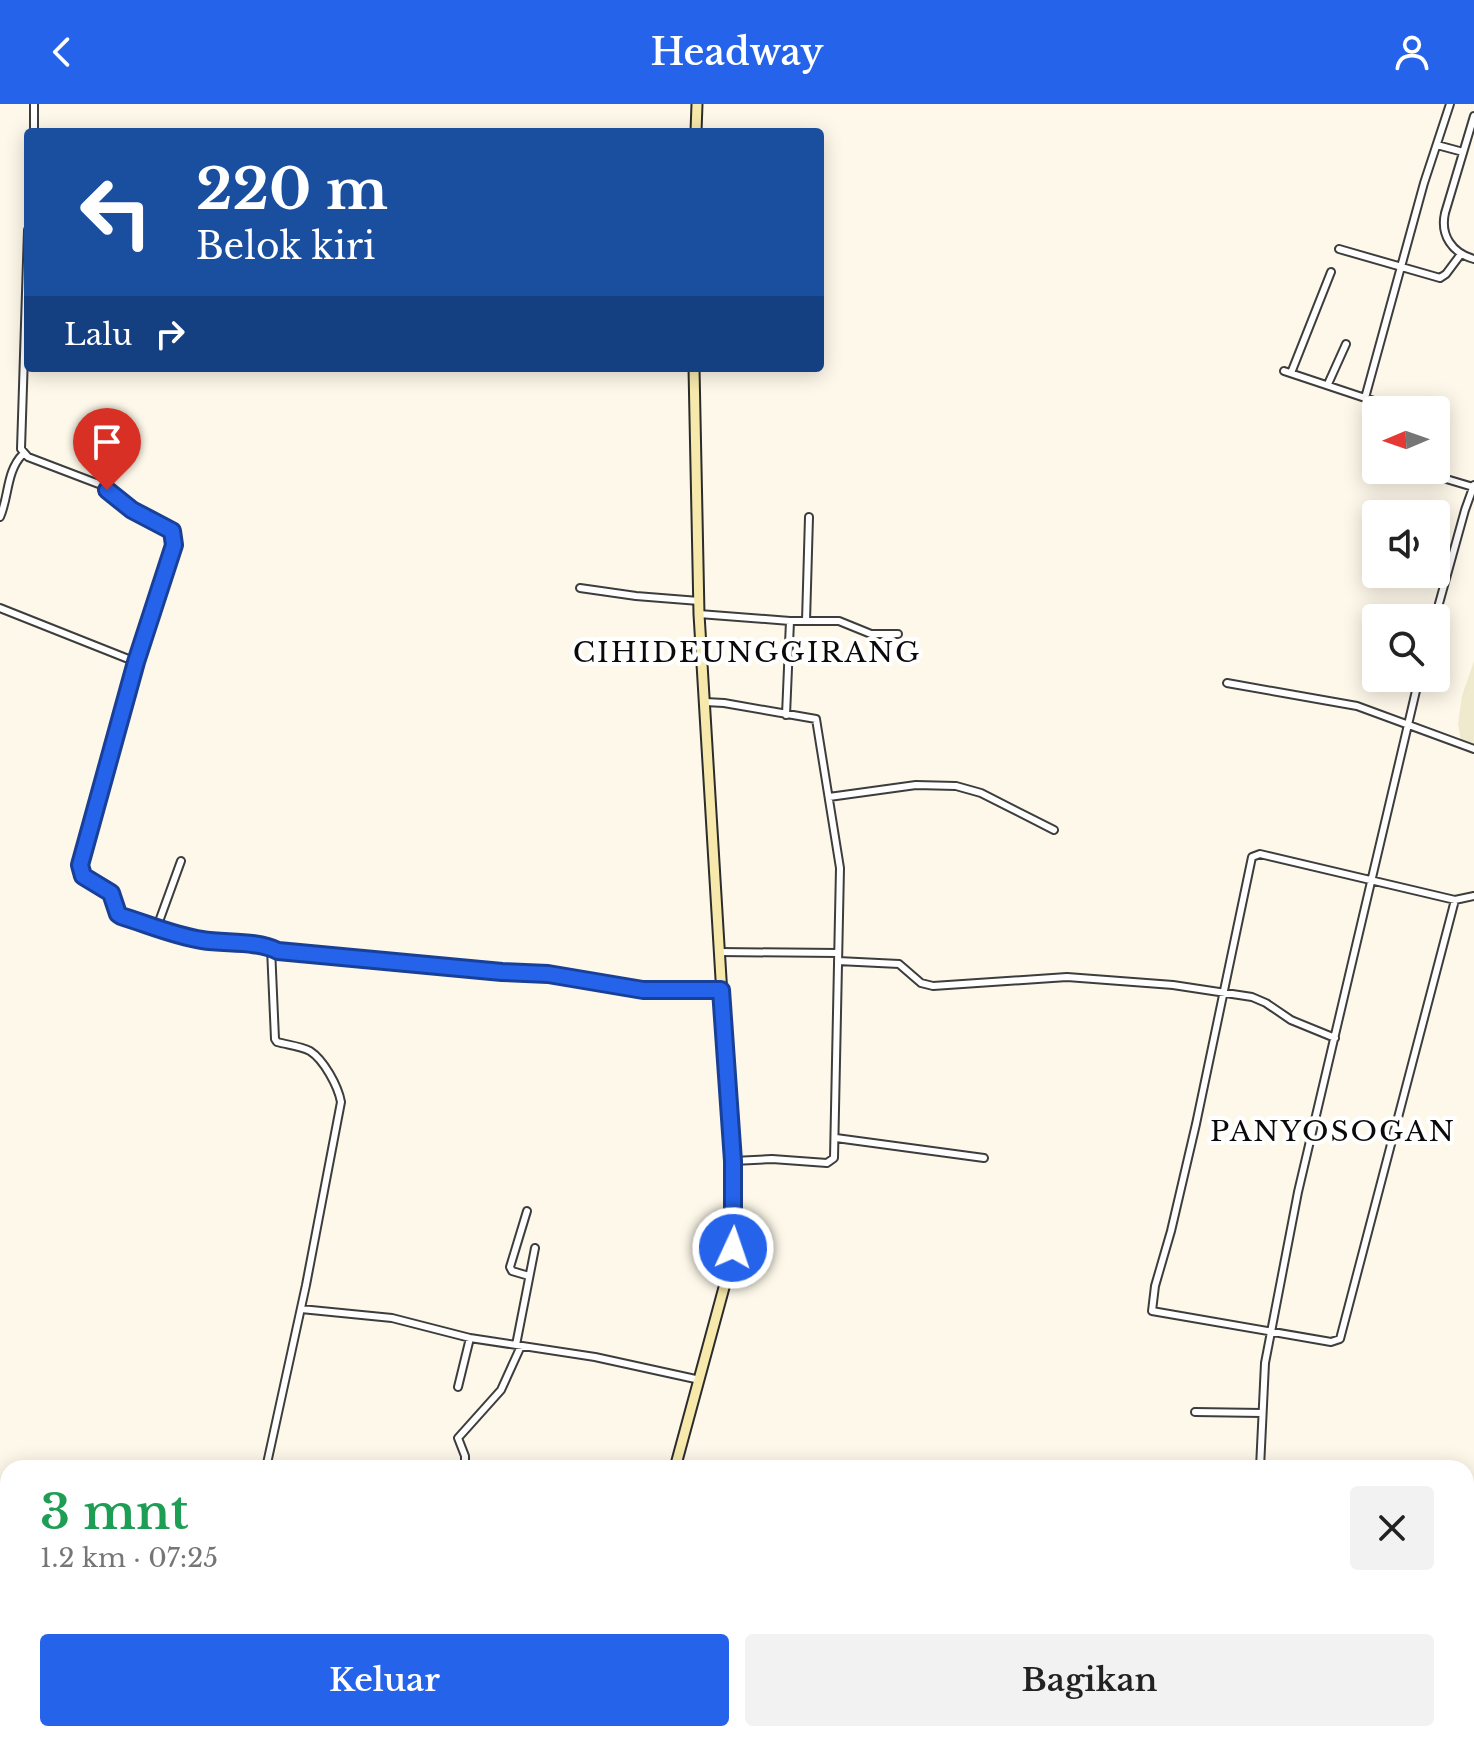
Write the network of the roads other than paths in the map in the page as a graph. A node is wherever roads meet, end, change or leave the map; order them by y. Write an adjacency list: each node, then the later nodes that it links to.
1 (34, 104): 5 (street)
2 (697, 104): 6 (main road)
3 (1450, 104): 7 (street)
4 (1474, 116): 8 (street)
5 (34, 128)
6 (696, 128)
7 (1437, 145): 8 (street); 12 (street)
8 (1463, 152): 10 (street)
9 (1339, 249): 12 (street)
10 (1461, 254): 11 (street); 12 (street)
11 (1474, 259)
12 (1402, 267): 18 (street)
13 (1331, 272): 17 (street)
14 (24, 332): 20 (street)
15 (1346, 344): 17 (street)
16 (694, 372): 26 (main road)
17 (1328, 384): 19 (street)
18 (1366, 396)
19 (1362, 397)
20 (23, 454): 23 (street); 33 (street)
21 (1450, 479): 22 (street)
22 (1474, 486): 27 (street)
23 (0, 517)
24 (809, 517): 31 (street)
25 (580, 588): 26 (street)
26 (699, 601): 29 (main road)
27 (1439, 604)
28 (0, 608): 33 (street)
29 (699, 614): 30 (street); 36 (main road)
30 (790, 621): 31 (street); 37 (street)
31 (806, 621): 32 (street)
32 (898, 634)
33 (136, 662): 46 (street)
34 (1227, 683): 38 (street)
35 (1416, 692): 38 (street)
36 (705, 702): 37 (street); 48 (main road)
37 (786, 715): 40 (street)
38 (1408, 726): 39 (street); 43 (street)
39 (1474, 749)
40 (829, 797): 41 (street); 49 (street)
41 (1054, 830)
42 (181, 861): 46 (street)
43 (1372, 878): 45 (street); 51 (street); 52 (street)
44 (1474, 896): 45 (street)
45 (1455, 900): 60 (street)
46 (157, 927): 47 (street)
47 (271, 948): 50 (street); 59 (street)
48 (719, 952): 49 (street); 50 (main road)
49 (838, 957): 51 (street); 53 (street)
50 (721, 990): 55 (main road)
51 (1225, 992): 52 (street); 60 (street)
52 (1335, 1038): 60 (street)
53 (836, 1138): 54 (street); 55 (street)
54 (984, 1158)
55 (733, 1161): 63 (main road)
56 (527, 1211): 58 (street)
57 (535, 1248): 58 (street)
58 (529, 1276): 62 (street)
59 (301, 1309): 61 (street); 67 (street)
60 (1270, 1334): 66 (street)
61 (470, 1338): 62 (street); 64 (street)
62 (519, 1345): 63 (street); 68 (street)
63 (700, 1380): 69 (main road)
64 (458, 1387)
65 (1195, 1412): 66 (street)
66 (1262, 1413): 70 (street)
67 (268, 1460)
68 (465, 1460)
69 (677, 1460)
70 (1260, 1460)

